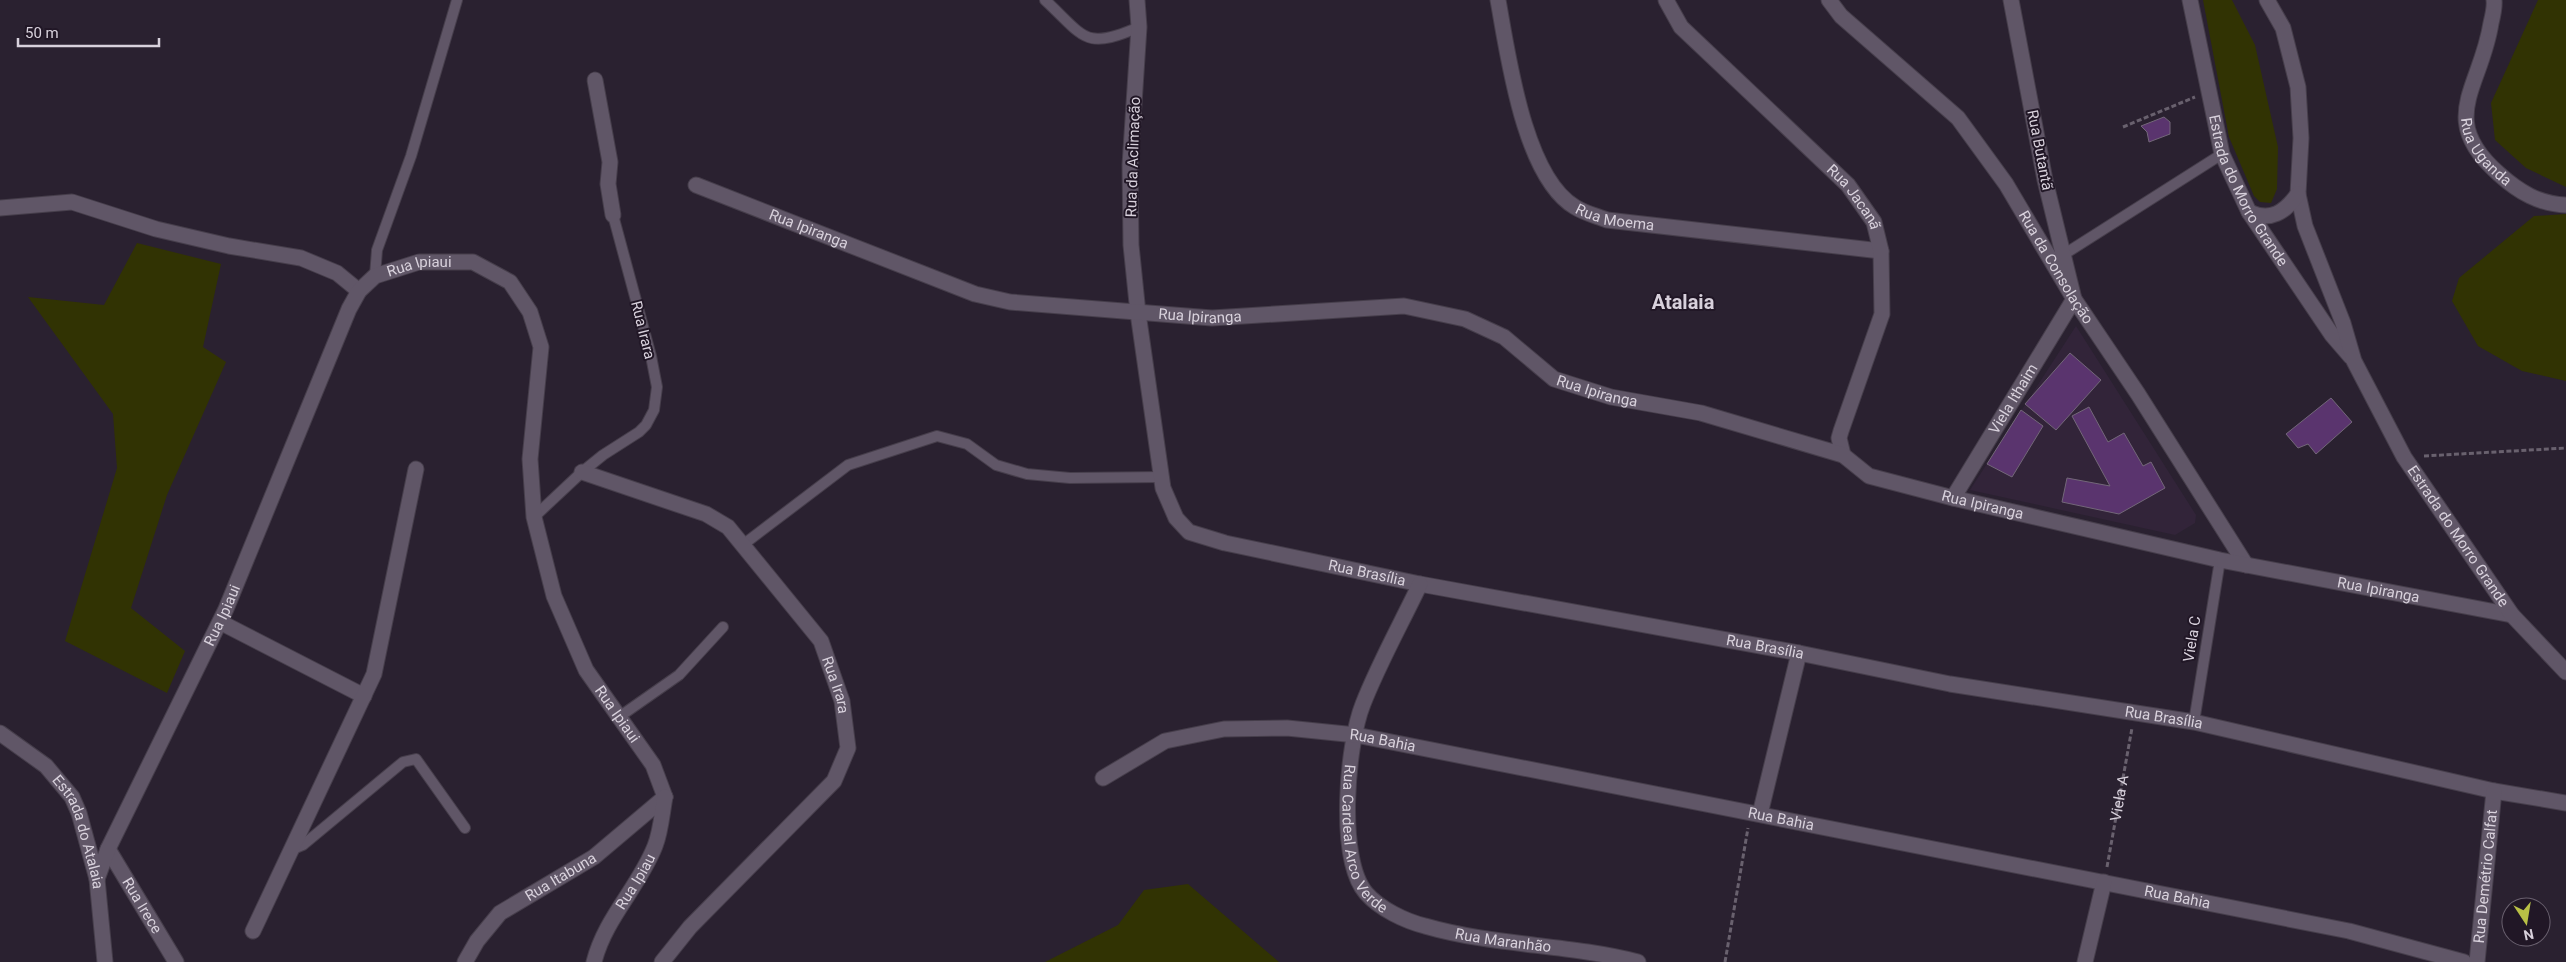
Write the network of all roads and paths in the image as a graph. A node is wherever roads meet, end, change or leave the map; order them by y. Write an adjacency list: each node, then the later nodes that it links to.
1 (457, 0): 24 (lane)
2 (1045, 0): 11 (lane)
3 (1137, 0): 11 (street, Rua da Aclimação)
4 (1498, 0): 22 (street, Rua Moema)
5 (1666, 0): 22 (street, Rua Jacanã)
6 (1829, 0): 26 (street, Rua da Consolação)
7 (2011, 0): 23 (street, Rua Butantã)
8 (2190, 0): 13 (street, Estrada do Morro Grande)
9 (2266, 0): 17 (street, Estrada do Morro Grande)
10 (2494, 0): 18 (street, Rua Uganda)
11 (1140, 27): 27 (street, Rua da Aclimação)
12 (595, 80): 21 (street)
13 (2209, 91): 14 (path); 15 (street, Estrada do Morro Grande)
14 (2123, 127)
15 (2222, 154): 20 (street, Estrada do Morro Grande); 23 (lane)
16 (696, 185): 27 (street, Rua Ipiranga)
17 (2298, 194): 20 (street); 28 (street, Estrada do Morro Grande)
18 (2566, 206)
19 (0, 208): 25 (street)
20 (2249, 212): 28 (street, Estrada do Morro Grande)
21 (613, 216): 33 (lane, Rua Irara)
22 (1881, 251): 30 (street, Rua Jacanã)
23 (2063, 255): 26 (street, Rua Butantã)
24 (374, 276): 25 (street, Rua Ipiaui); 36 (street, Rua Ipiaui)
25 (359, 291): 42 (street, Rua Ipiaui)
26 (2074, 300): 35 (street, Viela Ithaim); 39 (street, Rua da Consolação)
27 (1138, 313): 30 (street, Rua Ipiranga); 34 (street, Rua Brasília)
28 (2354, 361): 31 (street, Estrada do Morro Grande)
29 (2566, 448): 31 (path)
30 (1843, 455): 35 (street, Rua Ipiranga)
31 (2404, 457): 41 (street, Estrada do Morro Grande)
32 (416, 469): 46 (street)
33 (582, 472): 36 (lane, Rua Irara); 37 (street, Rua Irara)
34 (1161, 477): 37 (lane); 40 (street, Rua Brasília)
35 (1953, 498): 38 (street, Rua Ipiranga)
36 (534, 517): 48 (street, Rua Ipiaui)
37 (744, 544): 69 (street, Rua Irara)
38 (2220, 560): 39 (street, Rua Ipiranga); 49 (lane, Viela C)
39 (2246, 565): 41 (street, Rua Ipiranga)
40 (1420, 584): 44 (street, Rua Brasília); 51 (street, Rua Cardeal Arco Verde)
41 (2512, 615): 45 (street, Estrada do Morro Grande)
42 (220, 622): 46 (street); 58 (street, Rua Ipiaui)
43 (723, 627): 48 (lane)
44 (1799, 653): 47 (street, Rua Brasília); 56 (street)
45 (2566, 672)
46 (364, 696): 59 (street)
47 (2135, 713): 49 (street, Rua Brasília); 61 (path, Viela A)
48 (619, 717): 54 (street, Rua Ipiaui)
49 (2194, 722): 53 (street, Rua Brasília)
50 (0, 733): 60 (street, Estrada do Atalaia)
51 (1356, 735): 52 (street, Rua Bahia); 56 (street, Rua Bahia); 62 (street, Rua Cardeal Arco Verde)
52 (1103, 778)
53 (2494, 791): 55 (street, Rua Brasília); 74 (street, Rua Demétrio Calfat)
54 (665, 797): 67 (street, Rua Itabuna); 68 (street, Rua Ipiau)
55 (2566, 804)
56 (1755, 813): 61 (street, Rua Bahia); 71 (path)
57 (465, 828): 59 (lane)
58 (108, 849): 60 (street, Rua Ipiaui); 66 (street, Rua Irece)
59 (291, 850): 63 (street)
60 (97, 879): 65 (street, Estrada do Atalaia)
61 (2104, 882): 72 (street); 73 (street, Rua Bahia)
62 (1400, 916): 64 (street, Rua Maranhão)
63 (253, 931)
64 (1612, 959): 70 (street, Rua Maranhão)
65 (104, 962)
66 (176, 962)
67 (465, 962)
68 (594, 962)
69 (662, 962)
70 (1638, 962)
71 (1725, 962)
72 (2085, 962)
73 (2464, 962)
74 (2476, 962)

